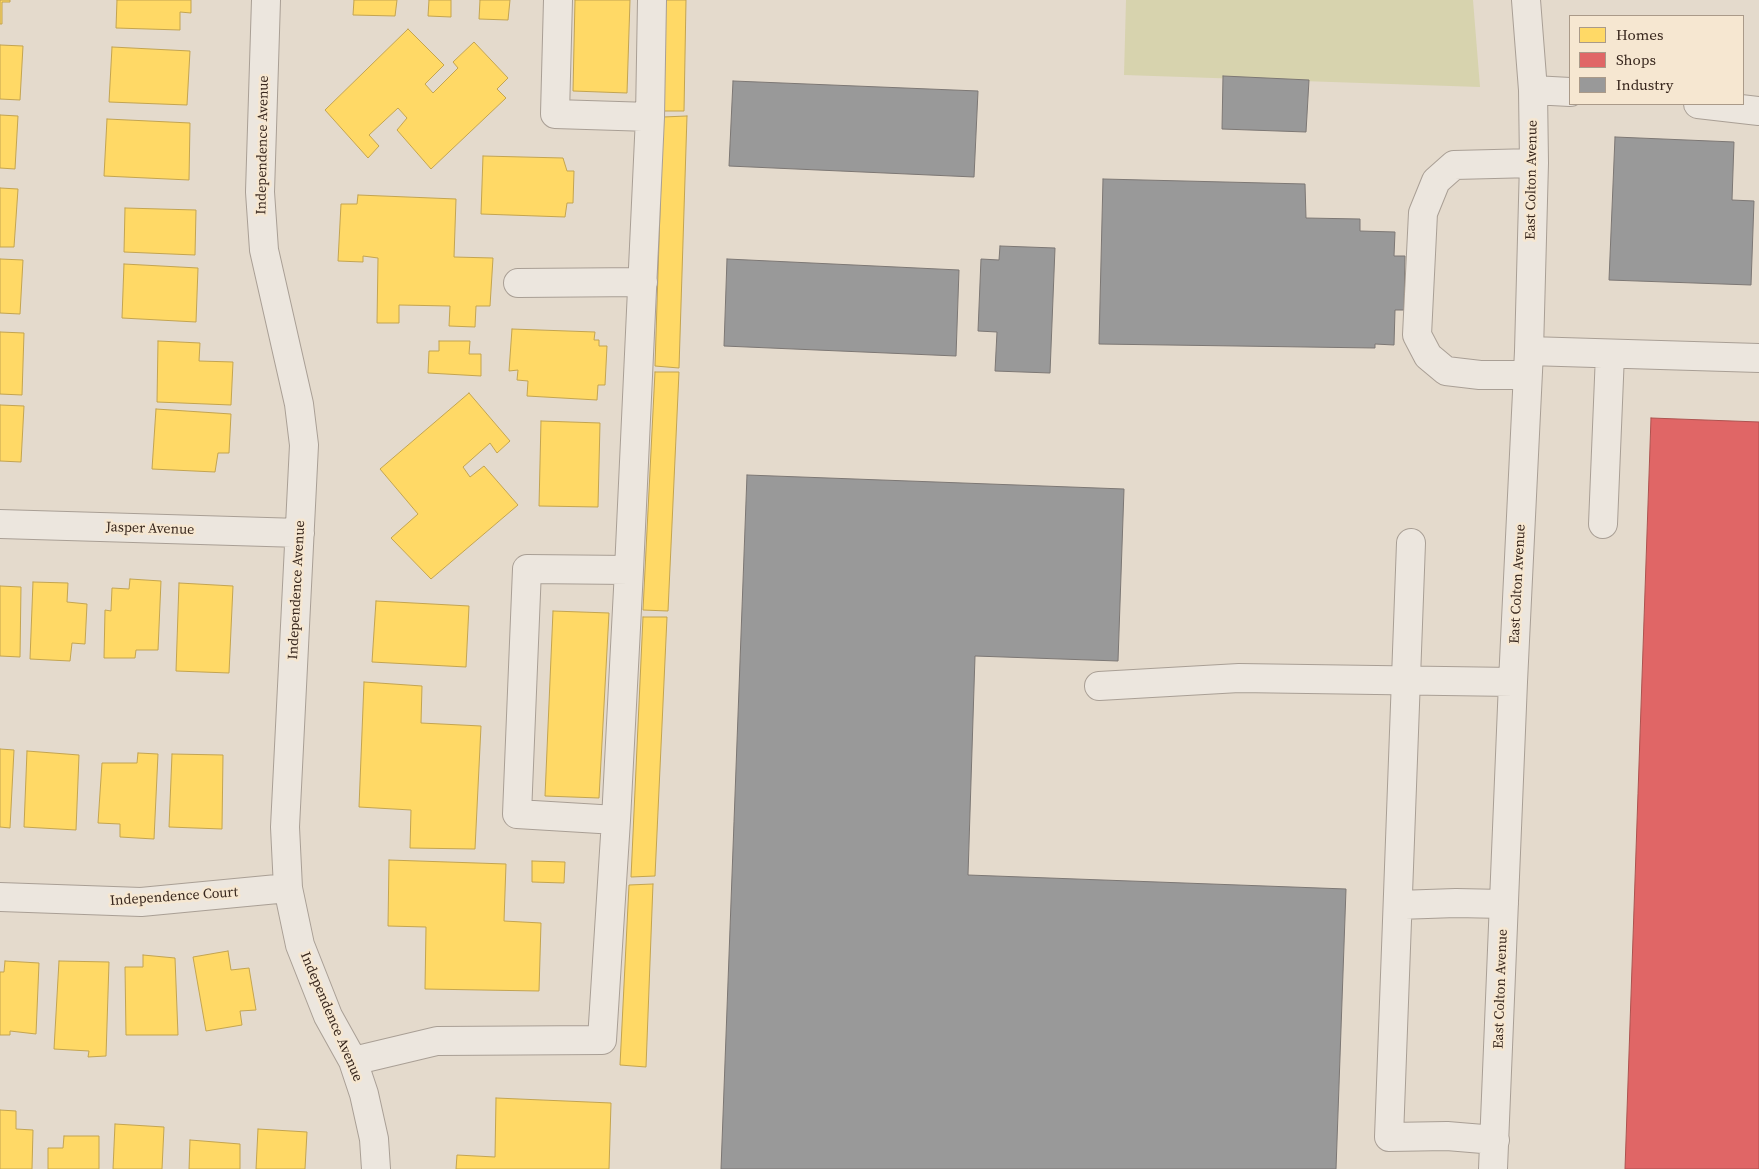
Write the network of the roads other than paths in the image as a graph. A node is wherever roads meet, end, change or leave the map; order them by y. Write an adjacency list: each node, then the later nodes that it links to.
1 (266, 0): 18 (street, Independence Avenue)
2 (558, 0): 9 (street)
3 (652, 0): 9 (street)
4 (1526, 0): 5 (street, East Colton Avenue)
5 (1533, 90): 6 (street); 10 (street, East Colton Avenue)
6 (1569, 92)
7 (1707, 105): 8 (street)
8 (1759, 111)
9 (650, 117): 11 (street)
10 (1534, 164): 15 (street, East Colton Avenue); 15 (street)
11 (643, 282): 12 (street); 20 (street)
12 (518, 283)
13 (1610, 354): 14 (street); 15 (street); 17 (street)
14 (1759, 358)
15 (1528, 363): 22 (street, East Colton Avenue)
16 (0, 524): 18 (street, Jasper Avenue)
17 (1603, 524)
18 (300, 533): 25 (street, Independence Avenue)
19 (1411, 543): 21 (street)
20 (629, 570): 24 (street); 24 (street)
21 (1406, 681): 22 (street); 23 (street); 28 (street)
22 (1513, 682): 27 (street, East Colton Avenue)
23 (1099, 686)
24 (616, 820): 29 (street)
25 (288, 888): 26 (street, Independence Court); 29 (street, Independence Avenue)
26 (0, 897)
27 (1504, 904): 28 (street); 30 (street, East Colton Avenue)
28 (1398, 905): 30 (street)
29 (353, 1061): 31 (street, Independence Avenue)
30 (1494, 1140): 32 (street, East Colton Avenue)
31 (376, 1169)
32 (1493, 1169)

